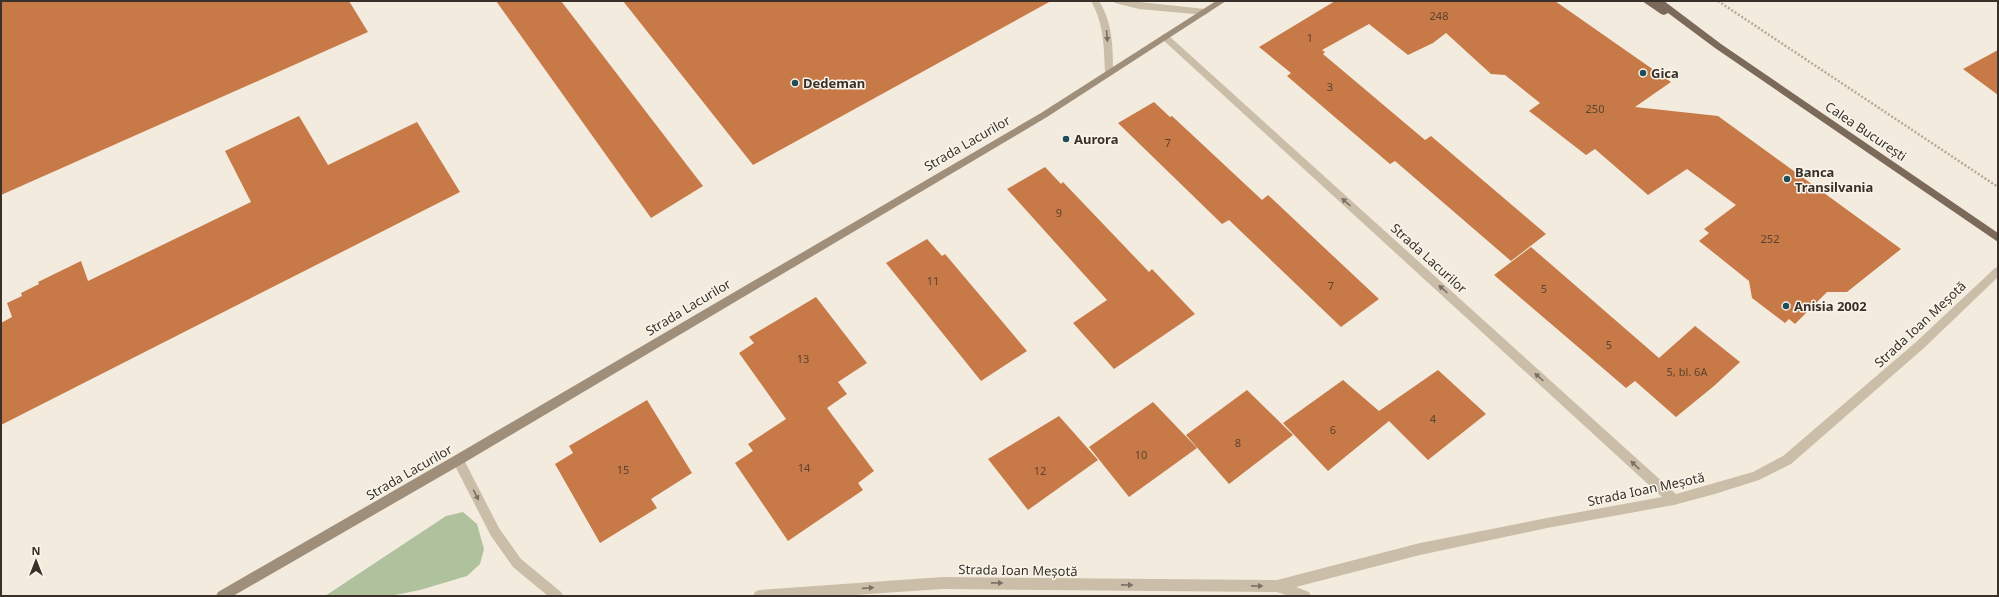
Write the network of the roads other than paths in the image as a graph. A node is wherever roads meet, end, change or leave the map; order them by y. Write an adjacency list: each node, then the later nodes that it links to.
1 (1095, 1): 9 (street, one-way to 9)
2 (1118, 1): 6 (street)
3 (1222, 1): 6 (street, Strada Lacurilor)
4 (1646, 1): 8 (main road, Calea București)
5 (1658, 1): 8 (main road, Calea București)
6 (1205, 12): 7 (street, Strada Lacurilor)
7 (1166, 37): 9 (street, Strada Lacurilor); 13 (street, Strada Lacurilor, one-way to 7)
8 (1718, 46): 10 (main road, Calea București)
9 (1109, 73): 12 (street, Strada Lacurilor)
10 (1998, 238)
11 (1998, 271): 13 (street, Strada Ioan Meșotă)
12 (458, 460): 15 (street, Strada Lacurilor); 16 (street, one-way to 16)
13 (1674, 500): 14 (street, Strada Ioan Meșotă)
14 (1277, 586): 17 (street, Strada Ioan Meșotă, one-way to 14); 18 (street, Strada Ioan Meșotă)
15 (222, 596)
16 (557, 596)
17 (759, 596)
18 (1304, 596)

